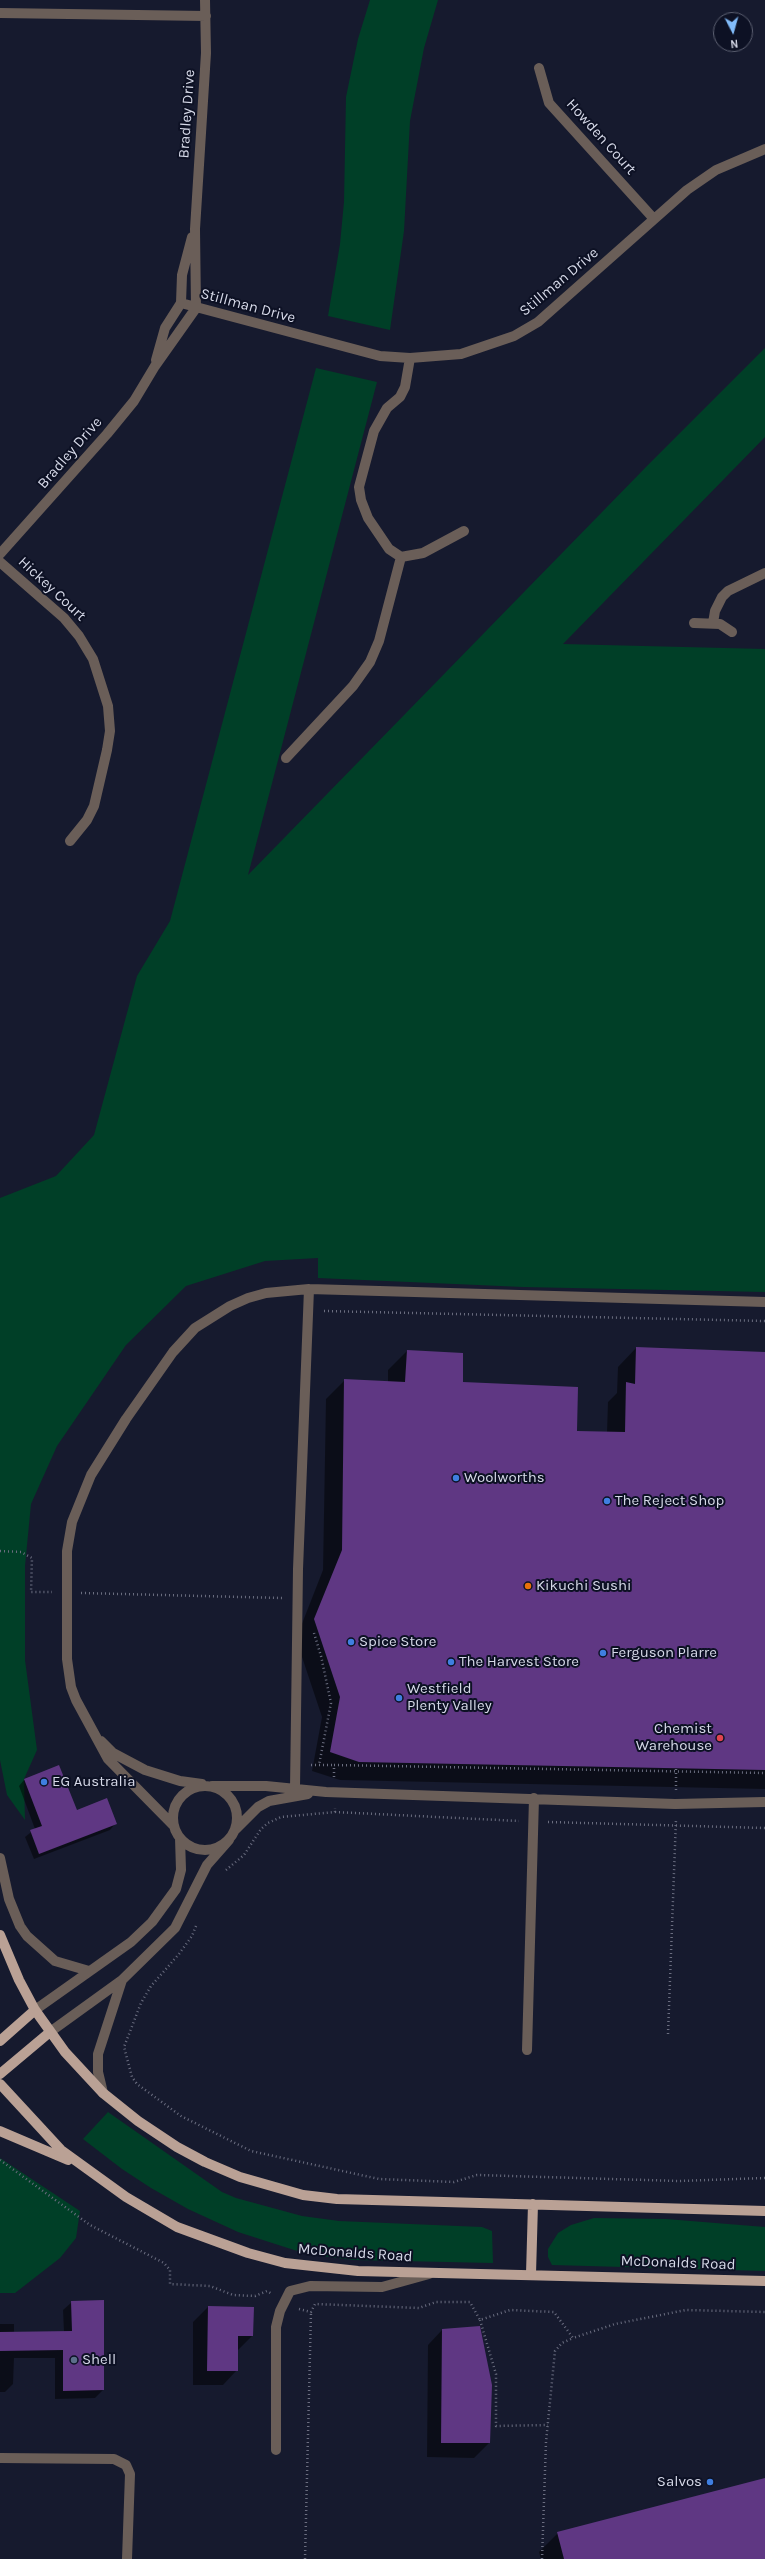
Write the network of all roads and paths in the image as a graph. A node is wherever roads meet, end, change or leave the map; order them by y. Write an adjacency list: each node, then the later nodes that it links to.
1 (205, 0): 3 (street, Bradley Drive)
2 (0, 13): 3 (street)
3 (206, 16): 7 (street, Bradley Drive)
4 (539, 68): 6 (street, Howden Court)
5 (765, 149): 6 (street, Stillman Drive)
6 (654, 219): 10 (street, Stillman Drive)
7 (195, 229): 8 (street, Bradley Drive); 9 (street, Bradley Drive)
8 (181, 303): 9 (street, Stillman Drive); 11 (street, Bradley Drive)
9 (196, 308): 10 (street, Stillman Drive); 11 (street, Bradley Drive)
10 (410, 358): 14 (street)
11 (154, 366): 13 (street, Bradley Drive)
12 (464, 531): 14 (street)
13 (0, 554)
14 (401, 557): 20 (street)
15 (0, 562): 21 (street, Hickey Court)
16 (765, 573): 18 (street)
17 (694, 623): 18 (street)
18 (713, 623): 19 (street)
19 (732, 632)
20 (286, 758)
21 (70, 841)
22 (309, 1289): 23 (street); 24 (street); 27 (street)
23 (765, 1302)
24 (308, 1310): 25 (path); 28 (street)
25 (765, 1321)
26 (0, 1551): 27 (path)
27 (66, 1593): 28 (path); 30 (street)
28 (298, 1599): 32 (street)
29 (314, 1626): 33 (path)
30 (87, 1724): 36 (street); 42 (street)
31 (334, 1764): 33 (path); 34 (path); 38 (path)
32 (295, 1765): 33 (path); 37 (street)
33 (319, 1765)
34 (676, 1770): 35 (path); 41 (path)
35 (765, 1773)
36 (209, 1786): 37 (street); 42 (street); 43 (street)
37 (294, 1788): 38 (street)
38 (330, 1792): 39 (street); 43 (street); 47 (path)
39 (534, 1798): 41 (street); 56 (street)
40 (765, 1802): 41 (street)
41 (676, 1804): 54 (path)
42 (174, 1826): 44 (street)
43 (236, 1829): 45 (street)
44 (180, 1838): 45 (street); 50 (street)
45 (229, 1840): 51 (street)
46 (0, 1858): 50 (street)
47 (223, 1872)
48 (197, 1922): 62 (path)
49 (0, 1935): 52 (main road)
50 (89, 1971): 52 (street)
51 (122, 1980): 53 (street); 59 (street)
52 (35, 2010): 53 (main road); 55 (main road)
53 (50, 2032): 57 (main road); 59 (main road)
54 (668, 2034)
55 (0, 2041)
56 (527, 2050)
57 (0, 2074)
58 (0, 2084): 61 (main road, McDonalds Road)
59 (104, 2093): 63 (main road)
60 (0, 2130): 61 (main road)
61 (79, 2165): 65 (main road, McDonalds Road)
62 (765, 2178)
63 (533, 2204): 64 (main road); 66 (main road)
64 (765, 2211)
65 (434, 2272): 66 (main road, McDonalds Road); 72 (street)
66 (531, 2274): 67 (main road, McDonalds Road)
67 (765, 2281)
68 (311, 2312): 75 (path)
69 (480, 2320): 71 (path)
70 (573, 2338): 71 (path)
71 (548, 2425): 76 (path)
72 (276, 2450)
73 (0, 2458): 74 (street)
74 (127, 2559)
75 (305, 2559)
76 (542, 2559)

